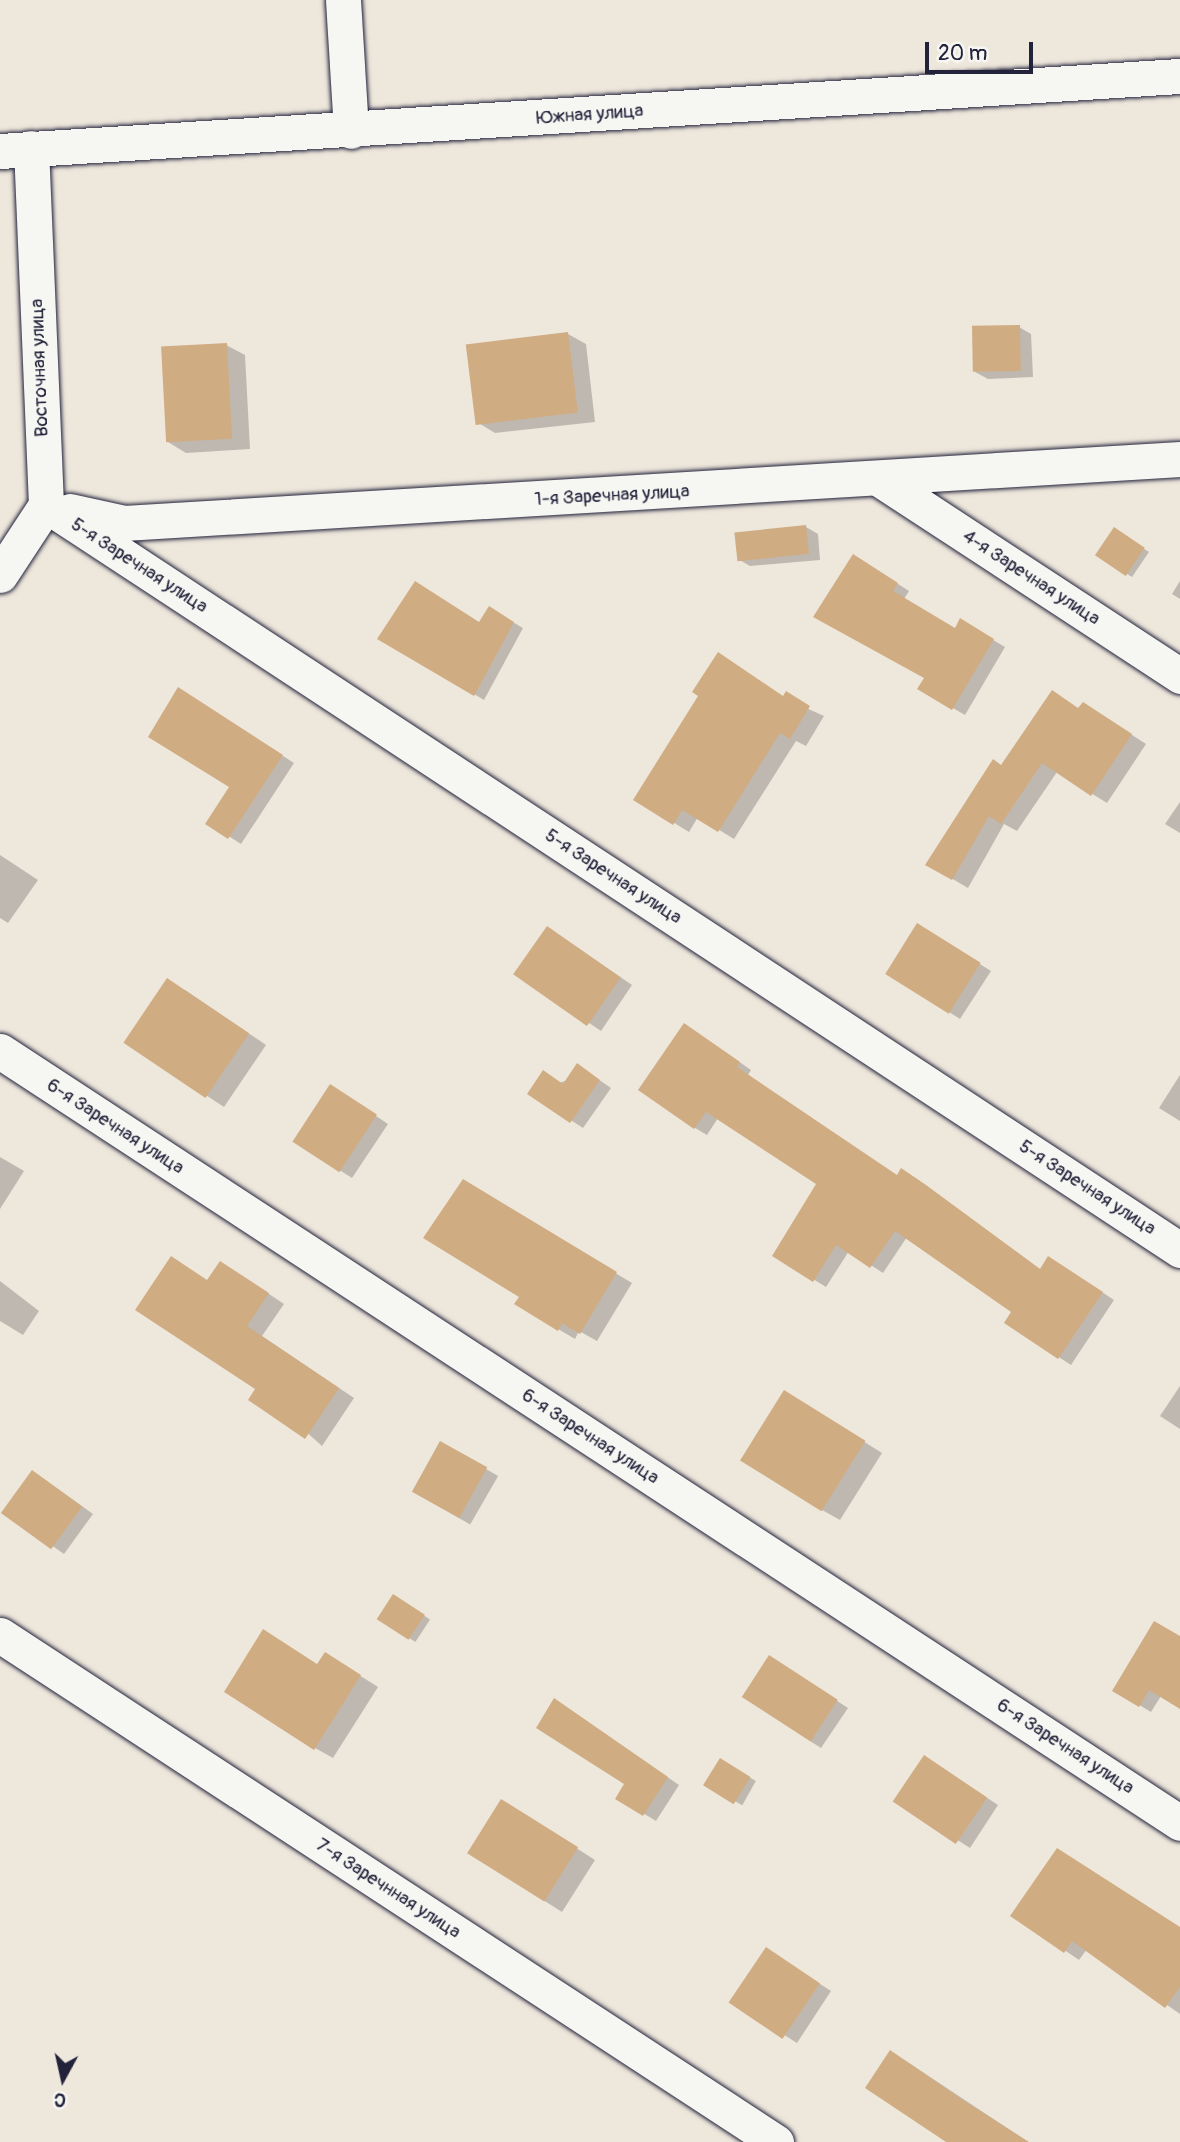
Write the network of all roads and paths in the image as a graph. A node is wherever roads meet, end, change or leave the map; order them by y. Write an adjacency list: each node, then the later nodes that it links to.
1 (343, 0): 3 (street)
2 (1180, 76): 3 (street, Южная улица)
3 (351, 131): 4 (street, Южная улица)
4 (15, 149): 7 (street, Восточная улица)
5 (1180, 459): 6 (street, 1-я Заречная улица)
6 (881, 480): 7 (street, 1-я Заречная улица); 9 (street, 4-я Заречная улица)
7 (46, 505): 8 (street); 11 (street, 5-я Заречная улица)
8 (0, 575)
9 (1180, 676)
10 (0, 1051): 13 (street, 6-я Заречная улица)
11 (1180, 1250)
12 (0, 1635): 14 (street, 7-я Заречнная улица)
13 (1180, 1823)
14 (776, 2142)

